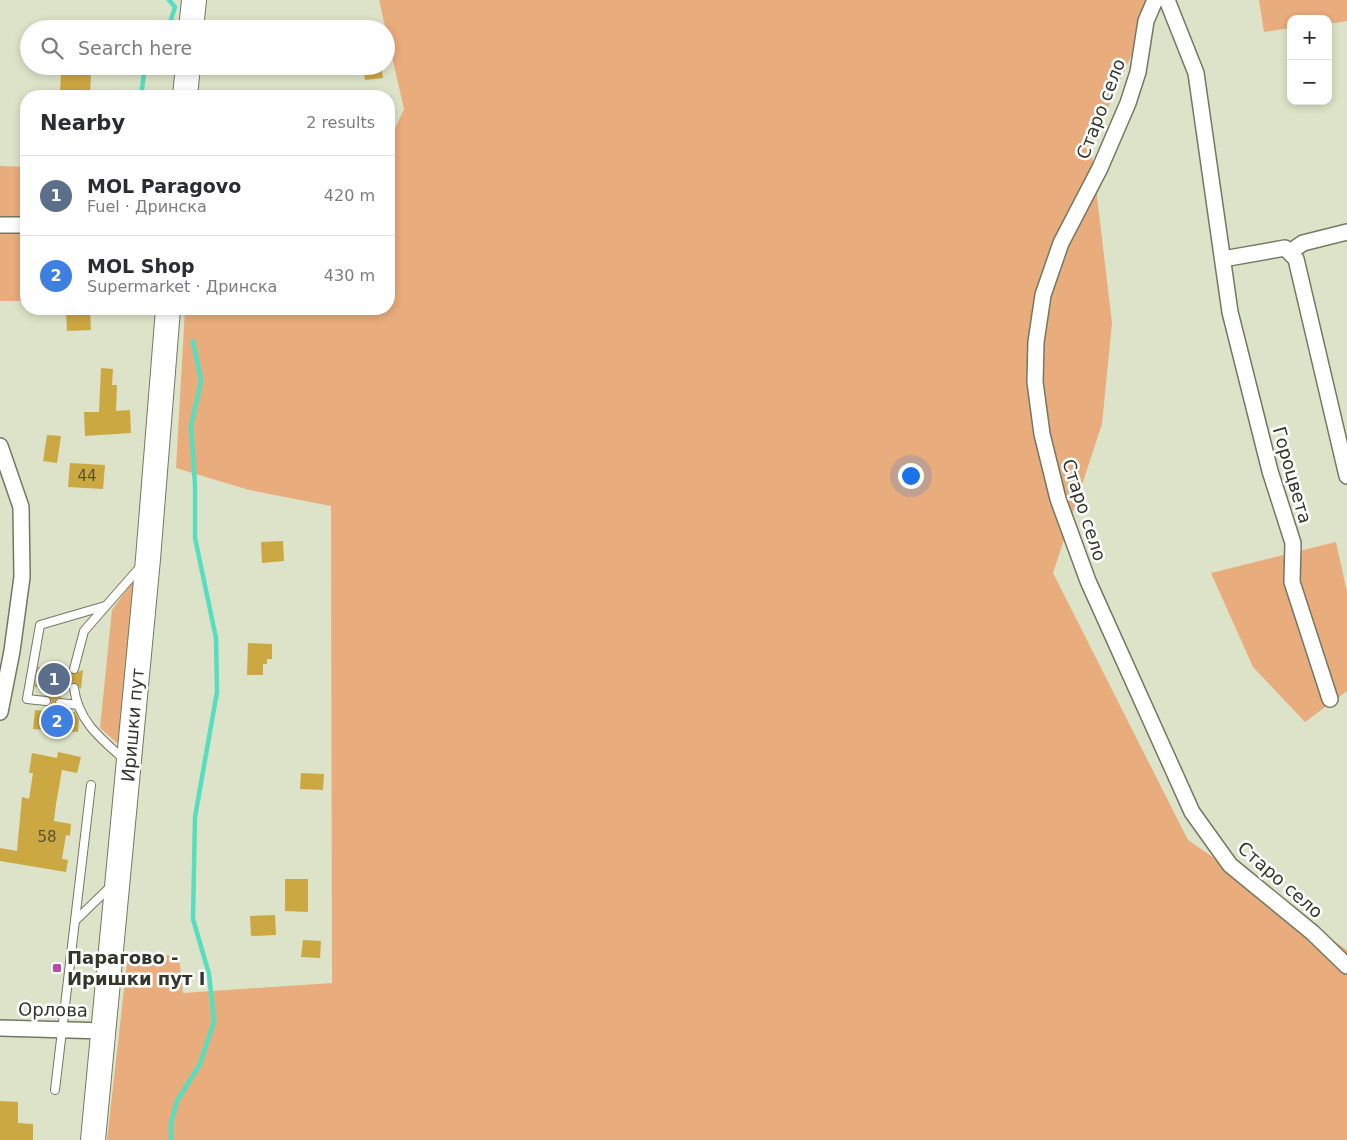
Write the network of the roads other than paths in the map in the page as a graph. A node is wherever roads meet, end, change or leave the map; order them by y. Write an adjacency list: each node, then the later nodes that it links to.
1 (194, 0): 4 (main road)
2 (1155, 0): 28 (street, Старо село)
3 (1167, 0): 11 (street, Гороцвета)
4 (192, 20)
5 (187, 75): 6 (main road)
6 (186, 90)
7 (0, 225): 8 (street)
8 (20, 225)
9 (1347, 232): 10 (street)
10 (1290, 252): 11 (street); 14 (street)
11 (1223, 258): 19 (street, Гороцвета)
12 (168, 315): 15 (main road, Иришки пут)
13 (0, 446): 23 (street)
14 (1347, 476)
15 (148, 559): 16 (lane); 24 (main road, Иришки пут)
16 (105, 606): 17 (lane); 20 (lane)
17 (74, 669)
18 (74, 688): 22 (lane)
19 (1330, 699)
20 (46, 701)
21 (60, 703): 22 (lane)
22 (78, 705): 24 (lane)
23 (0, 712)
24 (129, 764): 26 (main road, Иришки пут)
25 (91, 785): 27 (lane)
26 (119, 879): 27 (lane); 31 (main road, Иришки пут)
27 (76, 920): 30 (lane)
28 (1347, 966)
29 (0, 1028): 30 (street, Орлова)
30 (64, 1028): 31 (street, Орлова); 32 (lane)
31 (105, 1031): 33 (main road, Иришки пут)
32 (55, 1090)
33 (93, 1140)

